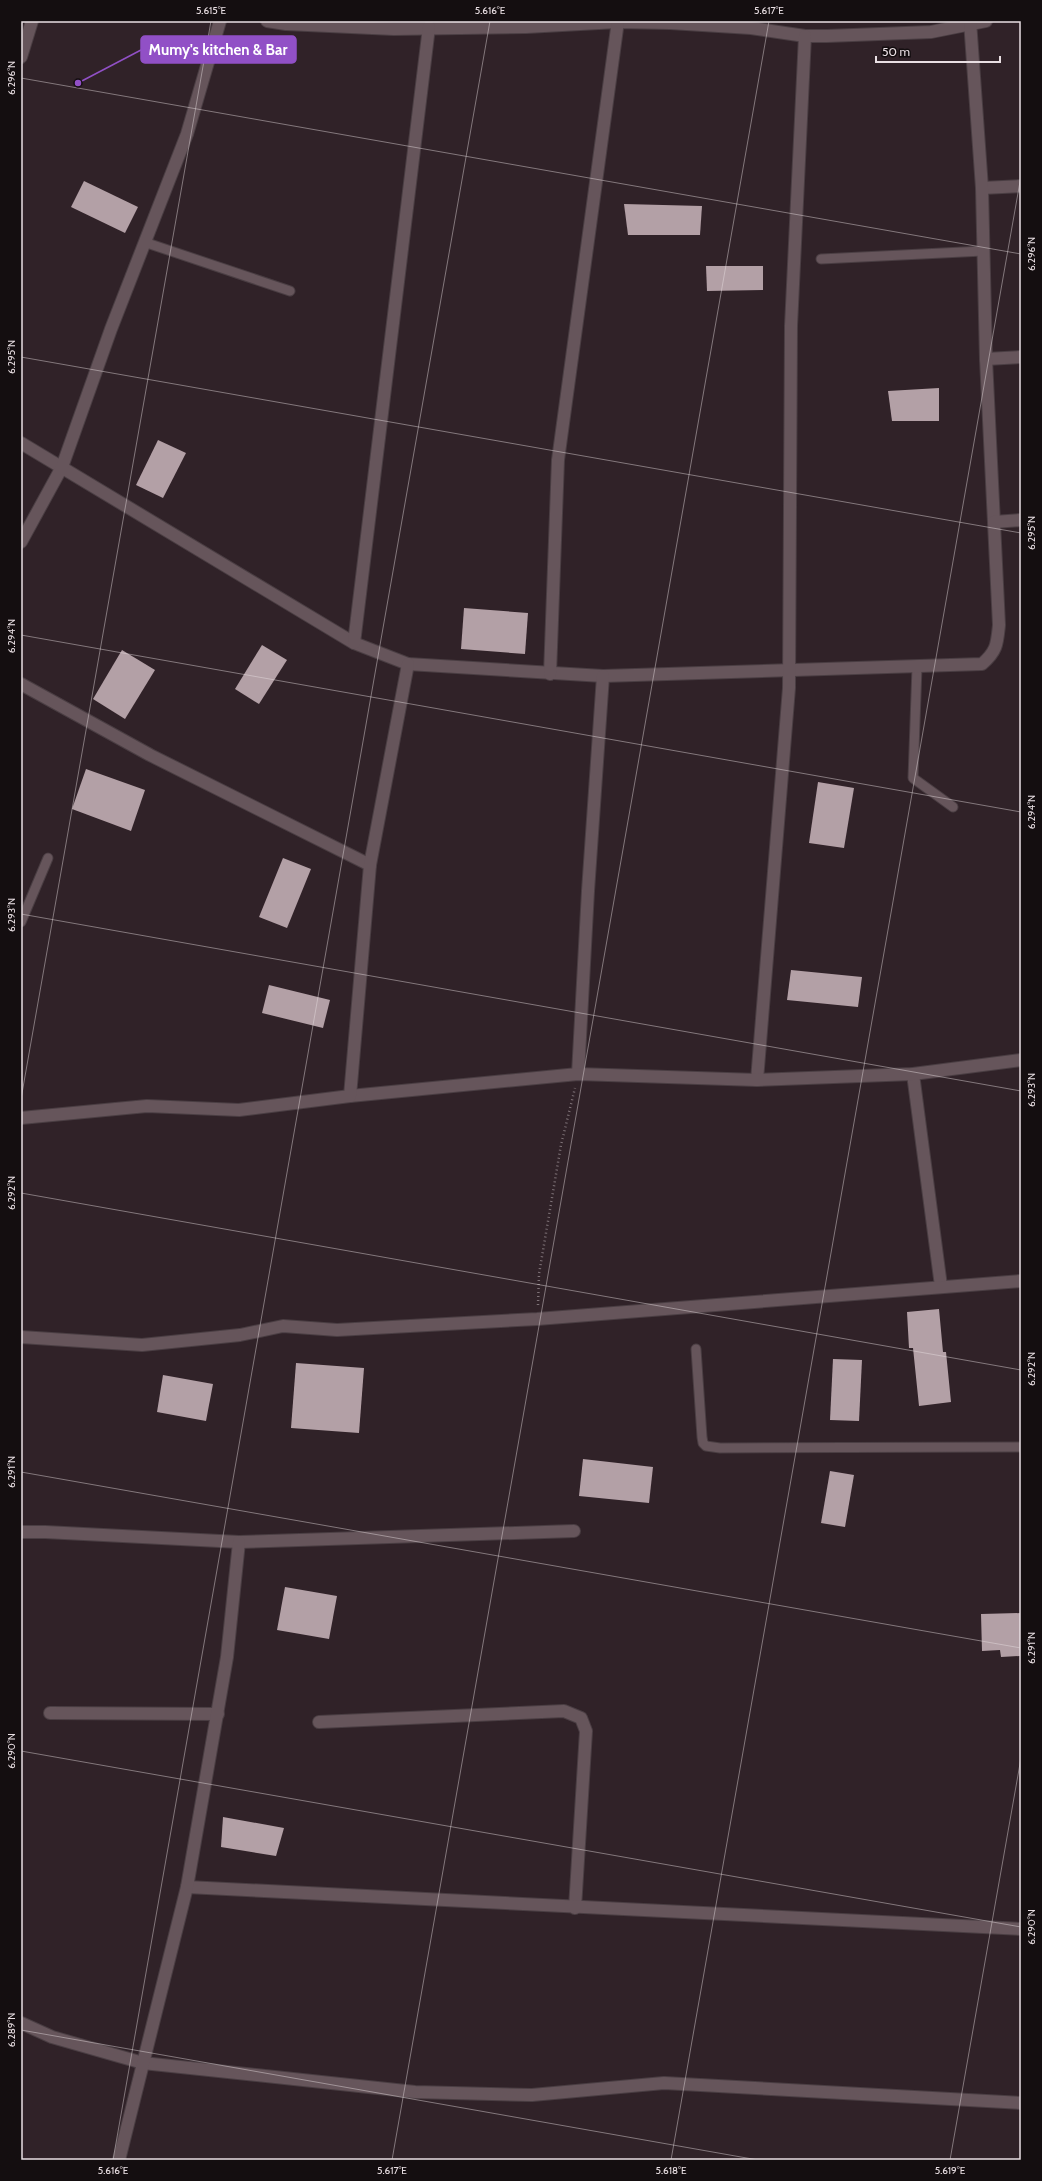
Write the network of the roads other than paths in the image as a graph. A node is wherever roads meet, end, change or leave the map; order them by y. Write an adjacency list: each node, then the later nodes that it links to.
1 (32, 21): 9 (street)
2 (220, 21): 12 (street)
3 (267, 21): 7 (street)
4 (986, 21): 6 (street)
5 (618, 22): 7 (street); 8 (street); 27 (street)
6 (970, 22): 8 (street); 11 (street)
7 (429, 27): 23 (street)
8 (805, 36): 26 (street)
9 (21, 57)
10 (1021, 186): 11 (street)
11 (982, 188): 13 (street)
12 (144, 242): 15 (lane); 19 (street)
13 (983, 251): 14 (lane); 17 (street)
14 (821, 259)
15 (290, 291)
16 (1021, 358): 17 (street)
17 (986, 359): 21 (street)
18 (21, 443): 19 (street)
19 (62, 467): 22 (street); 23 (street)
20 (1021, 520): 21 (street)
21 (994, 522): 25 (street)
22 (21, 542)
23 (354, 643): 24 (street)
24 (408, 664): 27 (street); 32 (street)
25 (917, 667): 26 (street); 30 (lane)
26 (789, 671): 28 (street); 37 (street)
27 (550, 674): 28 (street)
28 (603, 676): 35 (street)
29 (21, 684): 32 (street)
30 (953, 808)
31 (48, 858): 33 (lane)
32 (370, 865): 38 (street)
33 (21, 922)
34 (1021, 1060): 36 (street)
35 (578, 1074): 37 (street); 38 (street)
36 (912, 1074): 37 (street); 41 (street)
37 (757, 1080)
38 (350, 1096): 39 (street)
39 (21, 1118)
40 (1021, 1280): 41 (street)
41 (941, 1286): 42 (street)
42 (21, 1337)
43 (696, 1349): 44 (lane)
44 (1021, 1448)
45 (574, 1531): 47 (street)
46 (21, 1532): 47 (street)
47 (239, 1542): 49 (street)
48 (50, 1713): 49 (street)
49 (218, 1714): 51 (street)
50 (319, 1722): 52 (street)
51 (187, 1888): 52 (street); 55 (street)
52 (575, 1908): 53 (street)
53 (1021, 1929)
54 (21, 2023): 55 (street)
55 (143, 2063): 56 (street); 57 (street)
56 (1021, 2103)
57 (119, 2160)

